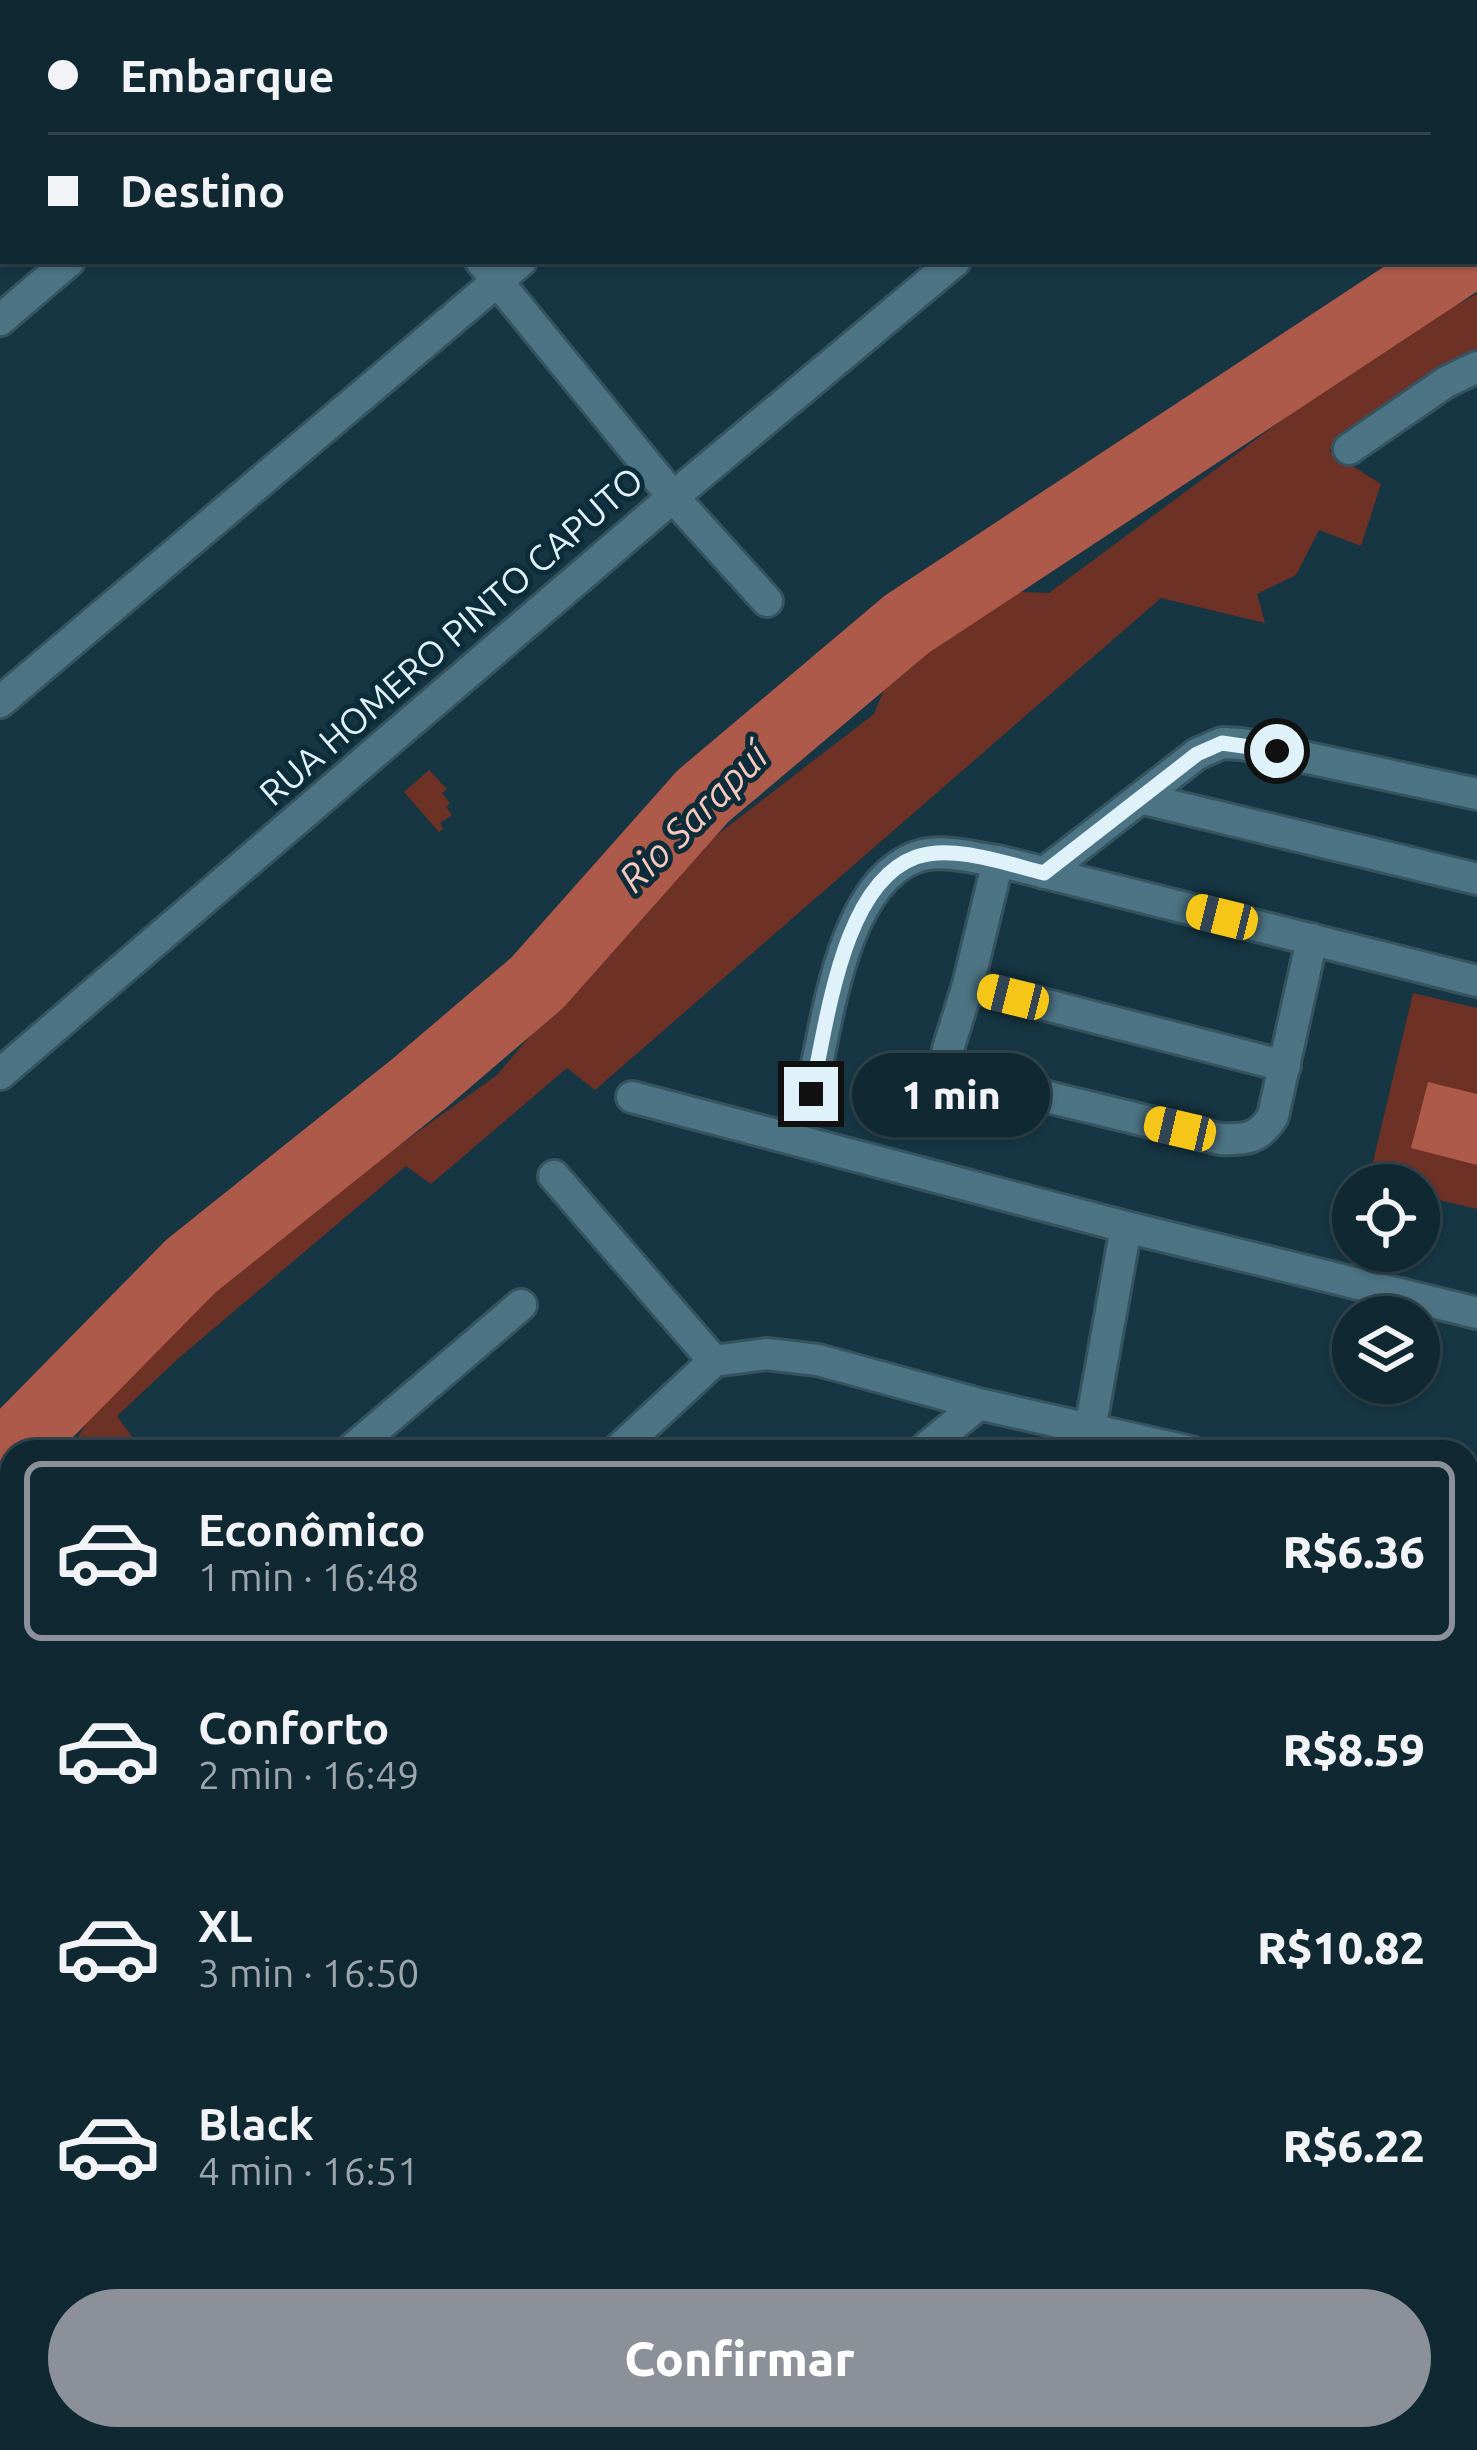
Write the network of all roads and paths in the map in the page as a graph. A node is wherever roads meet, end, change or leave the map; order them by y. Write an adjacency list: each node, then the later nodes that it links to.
1 (65, 264): 4 (street)
2 (952, 264): 7 (street, RUA HOMERO PINTO CAPUTO)
3 (500, 268): 7 (street); 9 (street)
4 (0, 320)
5 (1477, 367): 6 (street)
6 (1349, 449)
7 (673, 497): 8 (street); 19 (street, RUA HOMERO PINTO CAPUTO)
8 (767, 601)
9 (0, 702)
10 (1477, 794): 11 (street)
11 (1140, 797): 13 (street); 14 (street)
12 (998, 861): 13 (street); 17 (street); 20 (street)
13 (1044, 873): 15 (street)
14 (1477, 879)
15 (1312, 939): 16 (street); 18 (street)
16 (1477, 980)
17 (968, 985): 18 (street); 18 (street)
18 (1285, 1066)
19 (0, 1074)
20 (811, 1094)
21 (632, 1097): 23 (street)
22 (554, 1176): 26 (street)
23 (1126, 1227): 25 (street); 28 (street)
24 (521, 1305): 29 (street)
25 (1477, 1313)
26 (715, 1361): 27 (street); 30 (street)
27 (979, 1404): 28 (street); 31 (street)
28 (1088, 1439)
29 (363, 1440)
30 (629, 1440)
31 (936, 1440)

